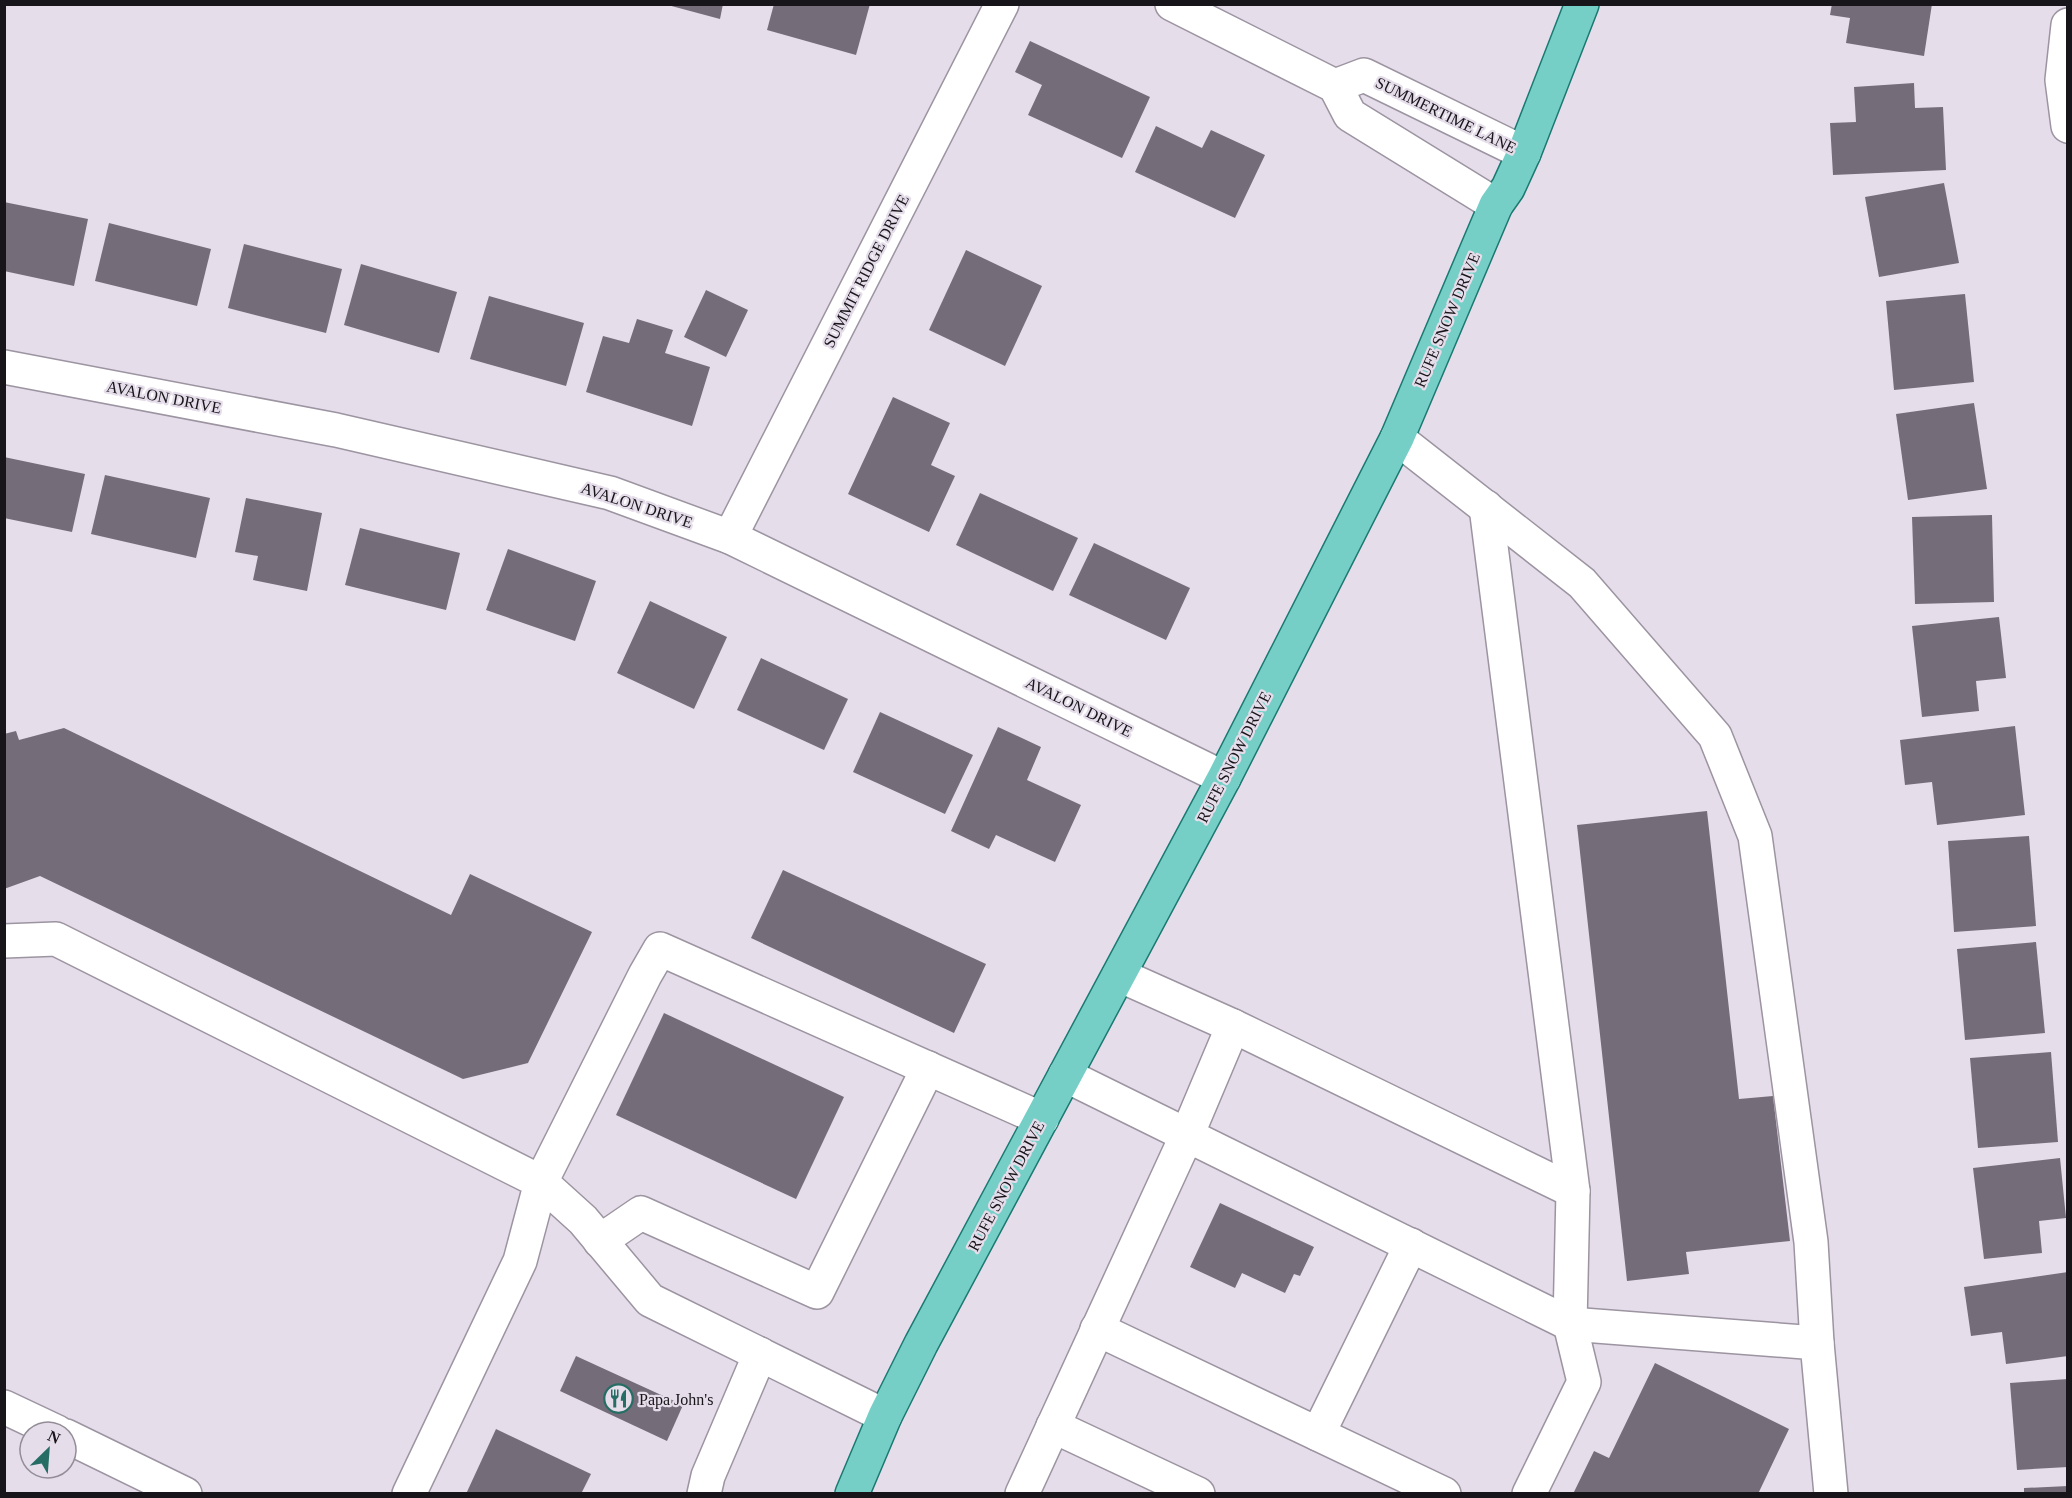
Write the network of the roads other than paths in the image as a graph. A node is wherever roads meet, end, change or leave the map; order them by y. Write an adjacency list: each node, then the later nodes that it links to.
1 (1002, 4): 12 (street, SUMMIT RIDGE DRIVE)
2 (1172, 4): 5 (street)
3 (1582, 4): 7 (main road, RUFE SNOW DRIVE)
4 (2067, 26): 6 (street)
5 (1335, 86): 7 (street, SUMMERTIME LANE); 8 (street)
6 (2067, 126)
7 (1524, 153): 8 (main road, RUFE SNOW DRIVE)
8 (1496, 205): 10 (main road, RUFE SNOW DRIVE)
9 (4, 367): 12 (street, AVALON DRIVE)
10 (1397, 438): 11 (street); 13 (main road, RUFE SNOW DRIVE)
11 (1486, 507): 22 (street); 27 (street)
12 (730, 537): 13 (street, AVALON DRIVE)
13 (1224, 778): 15 (main road, RUFE SNOW DRIVE)
14 (4, 941): 21 (street)
15 (1119, 975): 16 (street); 18 (main road, RUFE SNOW DRIVE)
16 (1233, 1026): 20 (street); 22 (street)
17 (928, 1068): 19 (street); 21 (street); 23 (street)
18 (1065, 1075): 19 (main road, RUFE SNOW DRIVE); 20 (street)
19 (1042, 1119): 30 (main road, RUFE SNOW DRIVE)
20 (1187, 1135): 24 (street); 26 (street)
21 (541, 1182): 23 (street); 36 (street)
22 (1573, 1191): 25 (street)
23 (600, 1241): 28 (street)
24 (1411, 1245): 25 (street); 33 (street)
25 (1570, 1324): 27 (street); 42 (street)
26 (1097, 1329): 32 (street); 33 (street)
27 (1817, 1343): 43 (street)
28 (760, 1354): 30 (street); 37 (street)
29 (4, 1407): 31 (street)
30 (885, 1416): 38 (main road, RUFE SNOW DRIVE)
31 (32, 1420)
32 (1053, 1426): 39 (street); 40 (street)
33 (1318, 1434): 41 (street)
34 (78, 1442): 35 (street)
35 (185, 1494)
36 (410, 1494)
37 (704, 1494)
38 (852, 1494)
39 (1022, 1494)
40 (1198, 1494)
41 (1444, 1494)
42 (1529, 1494)
43 (1830, 1494)

